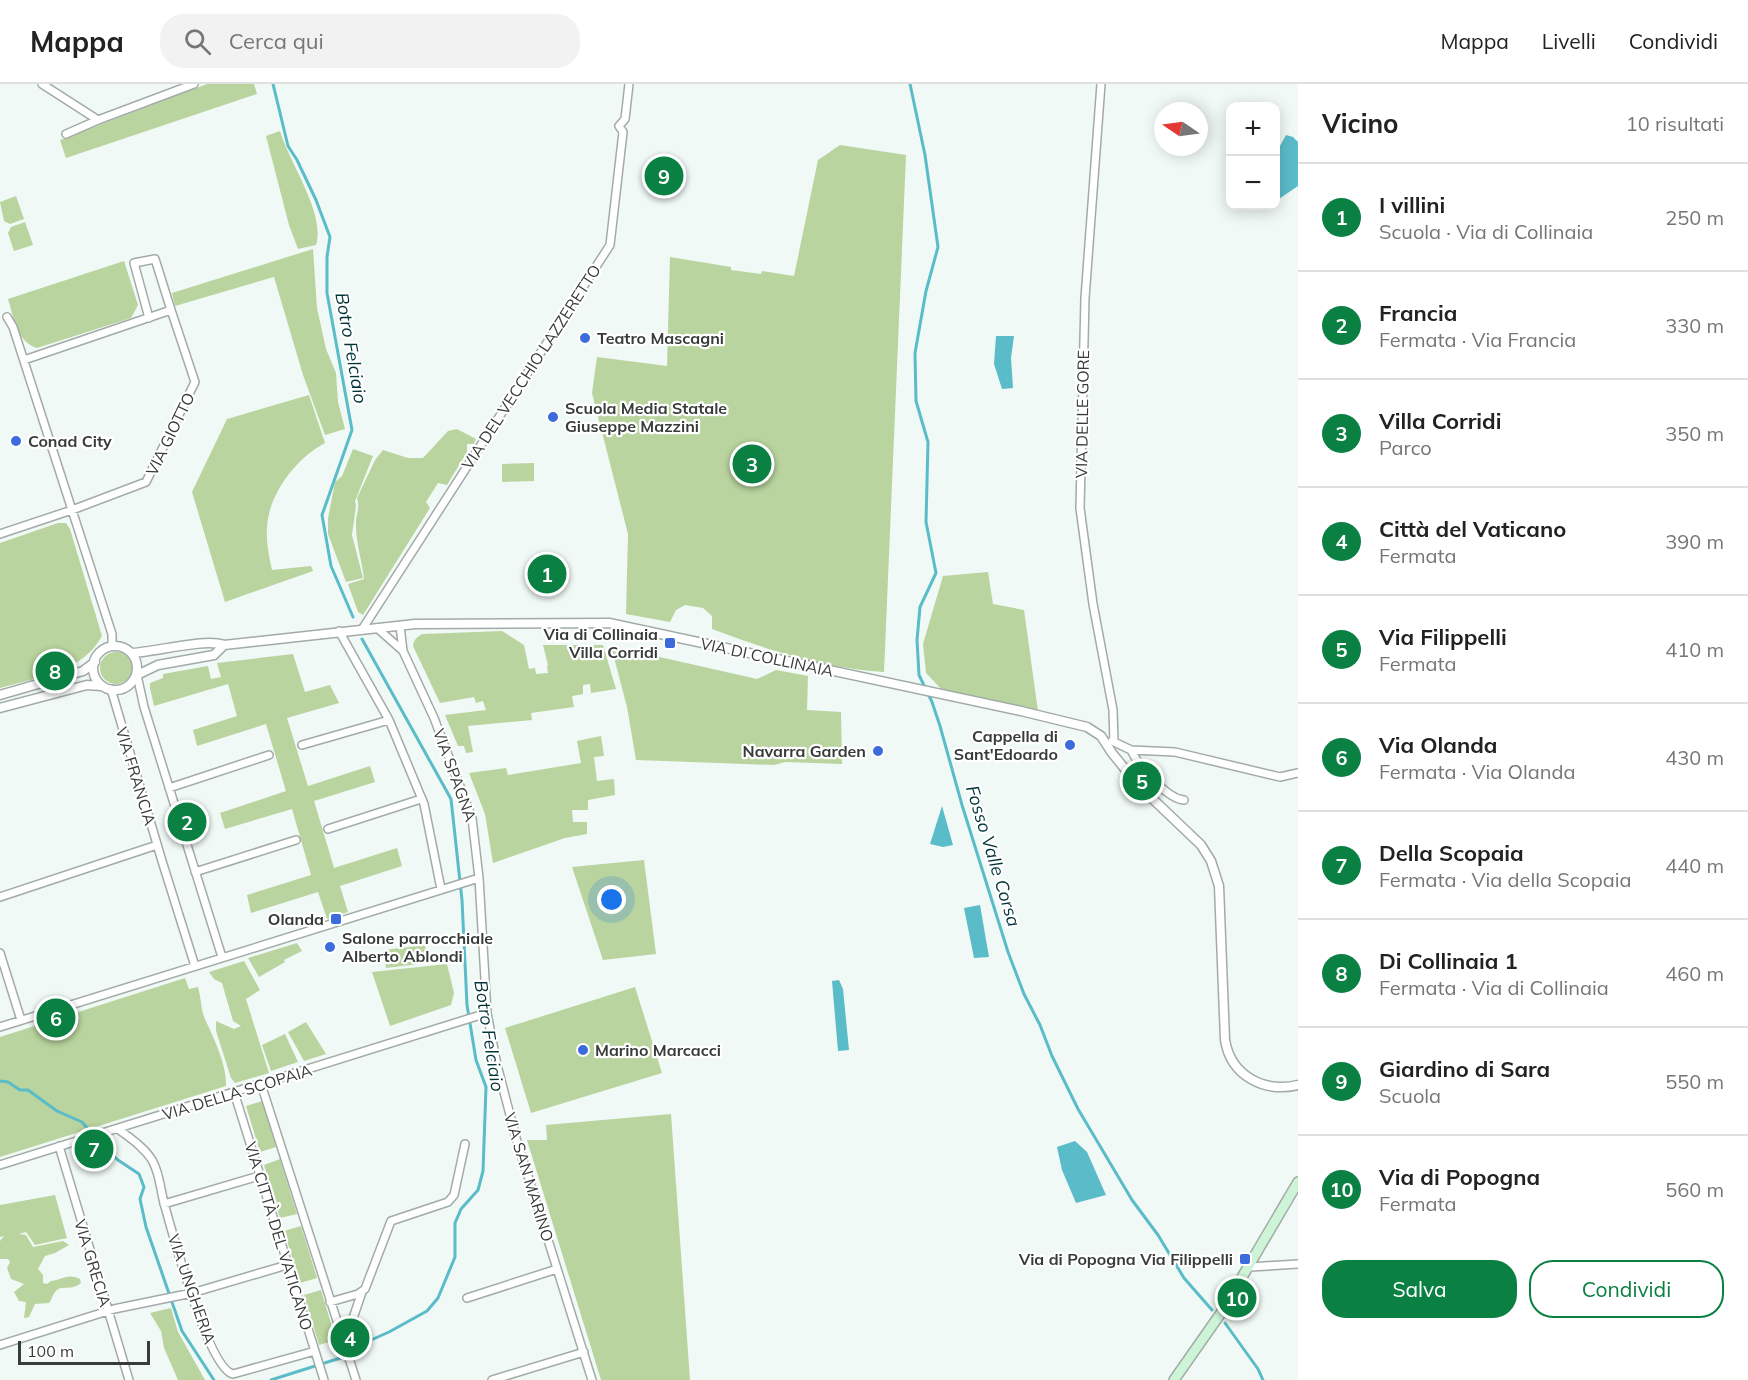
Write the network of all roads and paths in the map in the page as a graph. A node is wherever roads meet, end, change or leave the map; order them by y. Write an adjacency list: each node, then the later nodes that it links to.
1 (42, 84): 5 (street)
2 (194, 84): 5 (street)
3 (629, 84): 15 (street, VIA DEL VECCHIO LAZZERETTO)
4 (1101, 84): 28 (street, VIA DELLE GORE)
5 (98, 120): 6 (street)
6 (66, 134)
7 (171, 310): 9 (street); 9 (street, VIA GIOTTO); 11 (street, VIA GIOTTO)
8 (7, 317): 10 (street)
9 (149, 318): 10 (street)
10 (24, 360): 11 (street)
11 (72, 510): 12 (street, VIA GIOTTO); 18 (street)
12 (0, 534)
13 (400, 626): 14 (street, VIA DI COLLINAIA); 19 (street, VIA SPAGNA); 27 (street, VIA DI COLLINAIA)
14 (377, 627): 15 (street, VIA DI COLLINAIA); 19 (street, VIA SPAGNA)
15 (363, 628): 16 (street, VIA DI COLLINAIA)
16 (339, 631): 17 (street, VIA DI COLLINAIA); 26 (street)
17 (224, 645): 20 (street, VIA DI COLLINAIA); 22 (street, VIA DI COLLINAIA)
18 (112, 646): 20 (street); 21 (street)
19 (403, 651): 40 (street, VIA SPAGNA)
20 (132, 653): 22 (street)
21 (95, 662): 23 (street); 24 (street)
22 (136, 675): 23 (street); 33 (street, VIA FRANCIA)
23 (107, 688): 25 (street); 38 (street, VIA FRANCIA)
24 (0, 695)
25 (0, 708)
26 (389, 720): 29 (street); 34 (street)
27 (1101, 736): 28 (street, VIA DI COLLINAIA); 50 (street)
28 (1114, 742): 30 (street, VIA DI COLLINAIA)
29 (302, 745)
30 (1131, 750): 32 (street, VIA DI COLLINAIA); 35 (street)
31 (269, 755): 33 (street, VIA FRANCIA)
32 (1298, 773)
33 (169, 788): 39 (street, VIA FRANCIA)
34 (421, 799): 36 (street); 41 (street)
35 (1184, 800)
36 (328, 829)
37 (296, 840): 39 (street)
38 (157, 845): 42 (street); 45 (street, VIA FRANCIA)
39 (195, 872): 44 (street, VIA FRANCIA)
40 (479, 878): 41 (street); 46 (street, VIA SPAGNA)
41 (443, 888): 44 (street)
42 (0, 897)
43 (0, 953): 47 (street)
44 (222, 957): 45 (street)
45 (195, 966): 47 (street)
46 (487, 1013): 49 (street, VIA DELLA SCOPAIA); 62 (street, VIA SAN MARINO)
47 (21, 1020): 48 (street)
48 (0, 1027)
49 (261, 1084): 51 (street, VIA DELLA SCOPAIA); 66 (street)
50 (1296, 1089)
51 (234, 1092): 52 (street, VIA DELLA SCOPAIA); 56 (street, VIA CITTÀ DEL VATICANO)
52 (118, 1129): 54 (street, VIA DELLA SCOPAIA); 58 (street, VIA UNGHERIA)
53 (465, 1144): 63 (street)
54 (59, 1146): 55 (street, VIA DELLA SCOPAIA); 67 (street, VIA GRECIA)
55 (0, 1165)
56 (259, 1176): 58 (street); 60 (street, VIA CITTÀ DEL VATICANO)
57 (1298, 1182): 61 (main road)
58 (164, 1204): 64 (street, VIA UNGHERIA)
59 (1298, 1264): 61 (street)
60 (287, 1265): 64 (street); 70 (street, VIA CITTÀ DEL VATICANO)
61 (1250, 1267): 77 (main road)
62 (557, 1269): 65 (street); 71 (street, VIA SAN MARINO)
63 (362, 1292): 66 (street, VIA CITTÀ DEL VATICANO); 68 (street)
64 (188, 1294): 67 (street); 70 (street, VIA UNGHERIA)
65 (467, 1298)
66 (330, 1302): 74 (street)
67 (108, 1311): 69 (street); 72 (street, VIA GRECIA)
68 (351, 1324)
69 (0, 1345)
70 (315, 1351): 73 (street, VIA CITTÀ DEL VATICANO)
71 (584, 1352): 75 (street); 76 (street, VIA SAN MARINO)
72 (129, 1380)
73 (324, 1380)
74 (356, 1380)
75 (492, 1380)
76 (592, 1380)
77 (1174, 1380)

